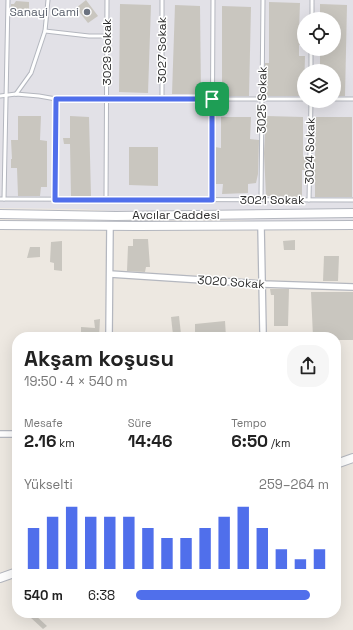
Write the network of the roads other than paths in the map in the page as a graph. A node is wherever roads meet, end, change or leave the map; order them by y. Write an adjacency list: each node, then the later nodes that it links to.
1 (8, 0): 12 (lane)
2 (48, 0): 9 (lane)
3 (107, 0): 10 (lane, 3029 Sokak)
4 (162, 0): 16 (lane, 3027 Sokak)
5 (213, 0): 17 (lane)
6 (263, 0): 18 (lane, 3025 Sokak)
7 (312, 0): 8 (lane)
8 (312, 12)
9 (45, 31): 10 (lane); 11 (lane)
10 (107, 36): 15 (lane, 3029 Sokak)
11 (16, 94): 12 (lane); 14 (lane)
12 (6, 95): 13 (lane); 24 (lane)
13 (0, 96)
14 (56, 99): 15 (lane); 25 (lane)
15 (107, 99): 16 (lane); 26 (lane, 3029 Sokak)
16 (162, 99): 17 (lane)
17 (212, 99): 18 (lane); 27 (lane)
18 (262, 99): 19 (lane); 28 (lane, 3025 Sokak)
19 (297, 99)
20 (341, 99): 21 (lane)
21 (353, 99)
22 (311, 108): 29 (lane, 3024 Sokak)
23 (0, 199): 24 (lane, 3021 Sokak)
24 (4, 199): 25 (lane, 3021 Sokak)
25 (55, 200): 26 (lane, 3021 Sokak)
26 (106, 200): 27 (lane, 3021 Sokak)
27 (212, 200): 28 (lane, 3021 Sokak)
28 (261, 200): 29 (lane, 3021 Sokak)
29 (309, 200): 30 (lane, 3021 Sokak)
30 (353, 200)
31 (353, 213): 32 (main road, Avcılar Caddesi)
32 (0, 214)
33 (0, 225): 35 (main road, Avcılar Caddesi)
34 (353, 225): 36 (main road, Avcılar Caddesi)
35 (110, 226): 36 (main road, Avcılar Caddesi); 37 (street)
36 (261, 226): 38 (street)
37 (110, 274): 38 (street, 3020 Sokak); 41 (street)
38 (263, 284): 39 (street, 3020 Sokak); 40 (street)
39 (353, 287)
40 (263, 331)
41 (109, 332)
42 (0, 434): 43 (street)
43 (12, 434)
44 (353, 458): 45 (main road)
45 (341, 462)
46 (12, 574): 47 (main road)
47 (0, 578)

